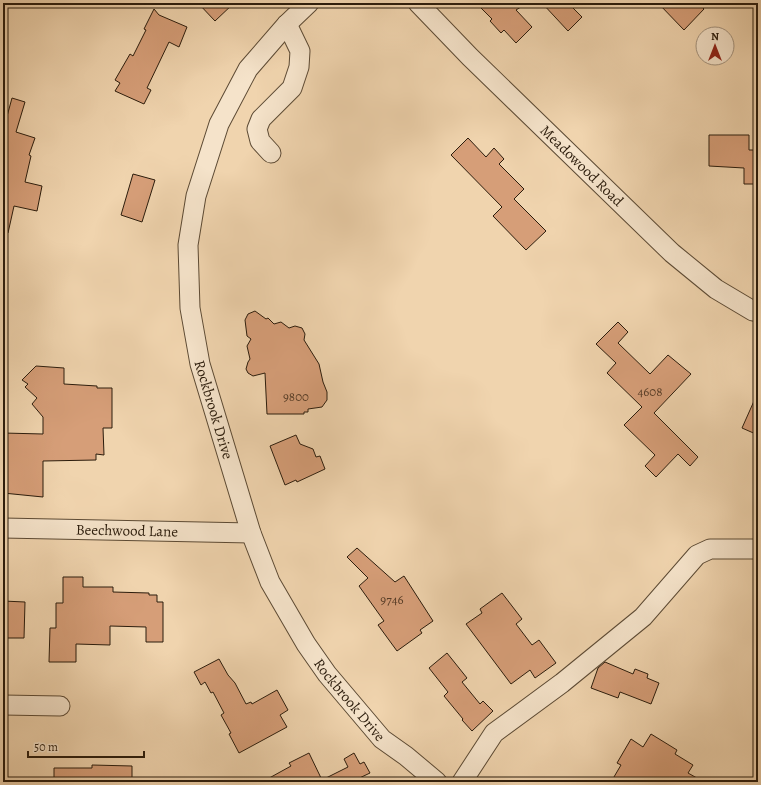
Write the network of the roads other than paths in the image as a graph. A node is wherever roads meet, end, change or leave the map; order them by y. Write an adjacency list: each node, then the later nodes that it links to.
1 (309, 3): 3 (street, Rockbrook Drive)
2 (418, 3): 5 (street, Meadowood Road)
3 (287, 24): 4 (street); 7 (street, Rockbrook Drive)
4 (272, 153)
5 (758, 312)
6 (3, 528): 7 (street, Beechwood Lane)
7 (251, 533): 11 (street, Rockbrook Drive)
8 (758, 549): 12 (street)
9 (3, 705): 10 (street)
10 (60, 706)
11 (436, 782)
12 (462, 782)

